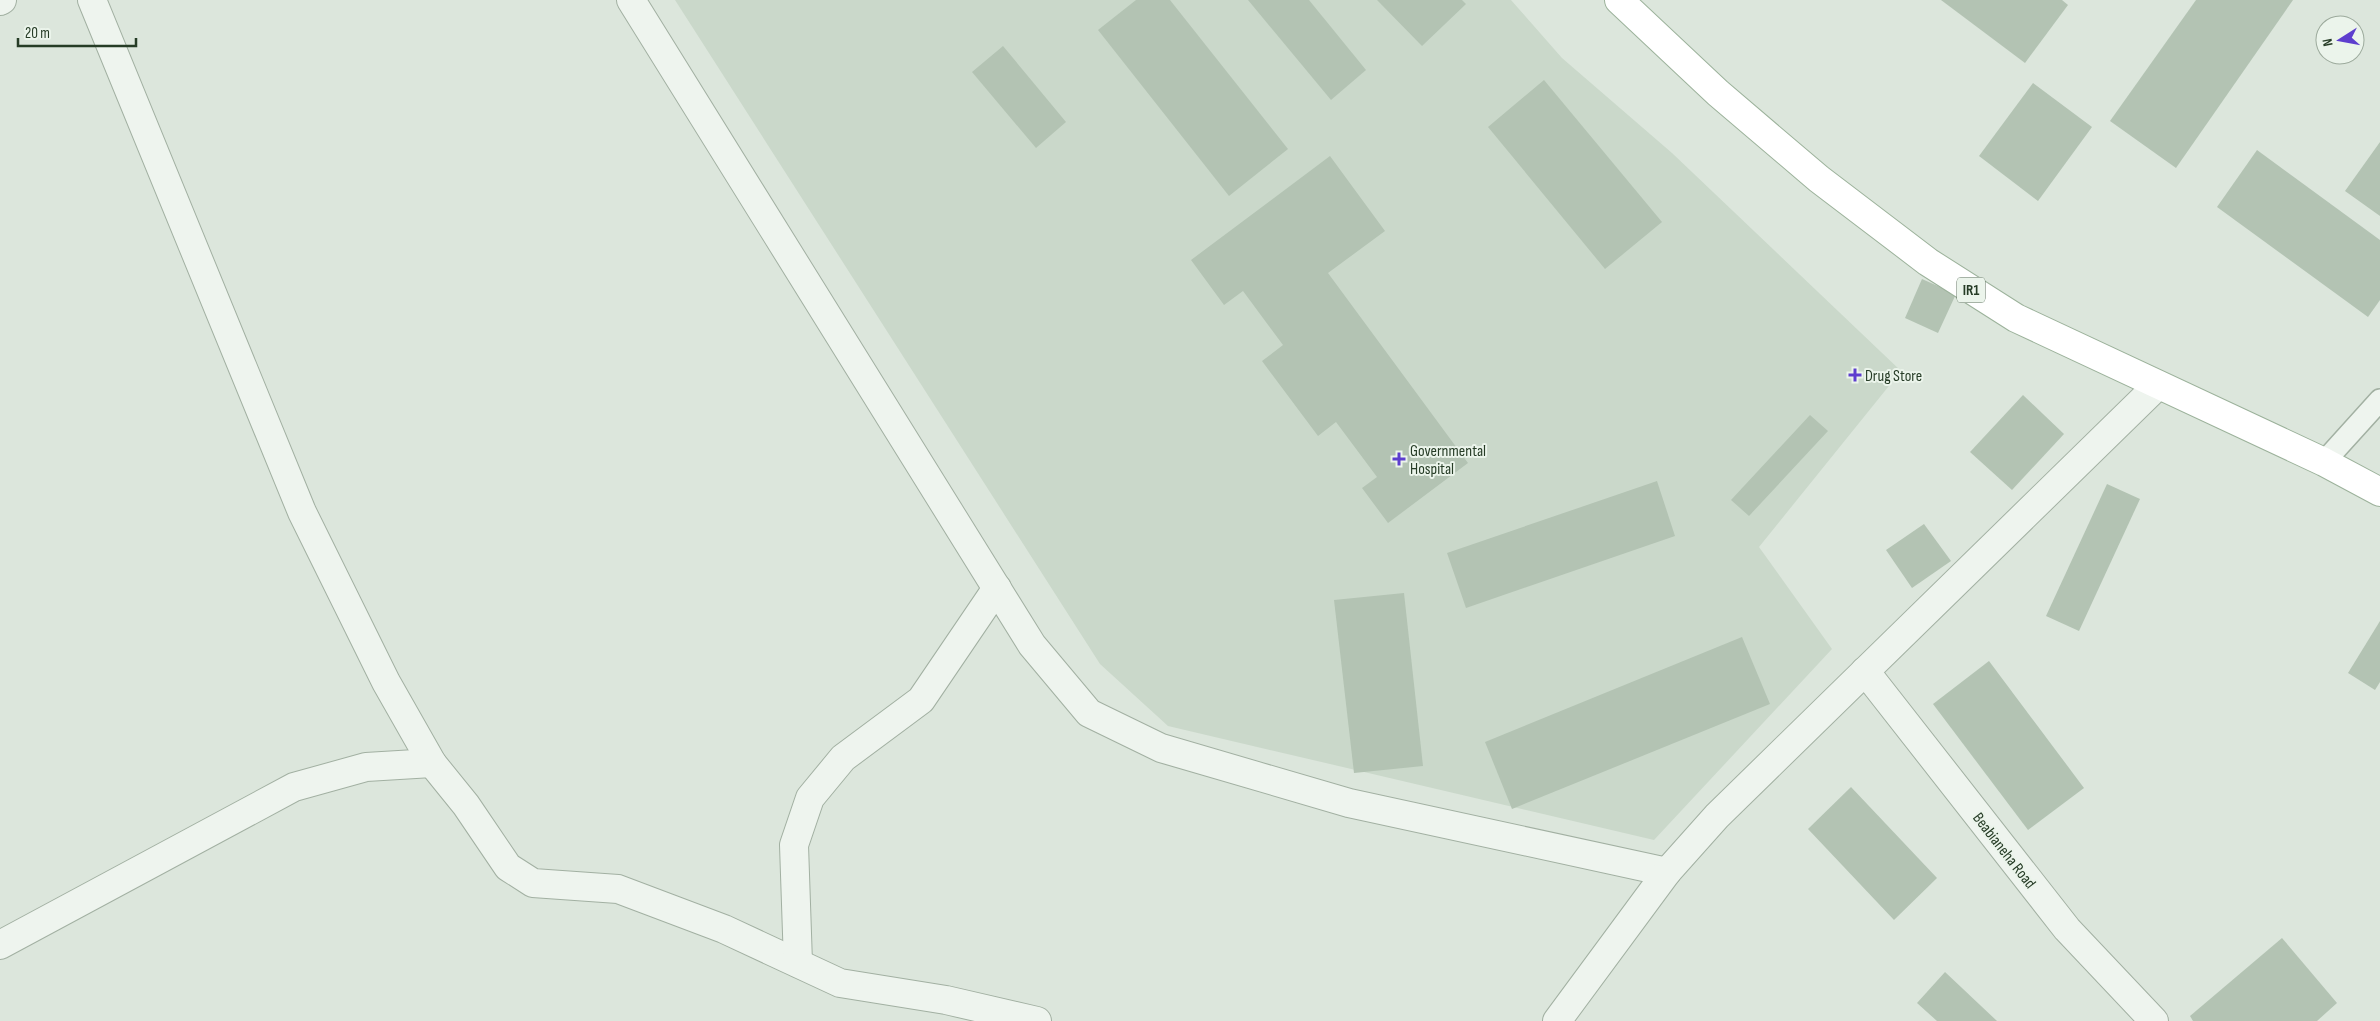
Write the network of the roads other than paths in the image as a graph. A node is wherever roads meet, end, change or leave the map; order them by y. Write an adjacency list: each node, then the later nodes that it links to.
1 (92, 0): 10 (street)
2 (631, 0): 8 (street)
3 (1619, 0): 4 (main road, IR1)
4 (2158, 385): 6 (main road, IR1); 9 (street)
5 (2380, 400): 6 (lane)
6 (2324, 462): 7 (main road, IR1)
7 (2380, 492)
8 (997, 588): 11 (street); 13 (street)
9 (1865, 671): 11 (street); 16 (street, Beabianeha Road)
10 (432, 763): 12 (street); 13 (street)
11 (1667, 872): 15 (street)
12 (0, 945)
13 (798, 963): 14 (street)
14 (1036, 1021)
15 (1557, 1021)
16 (2154, 1021)

